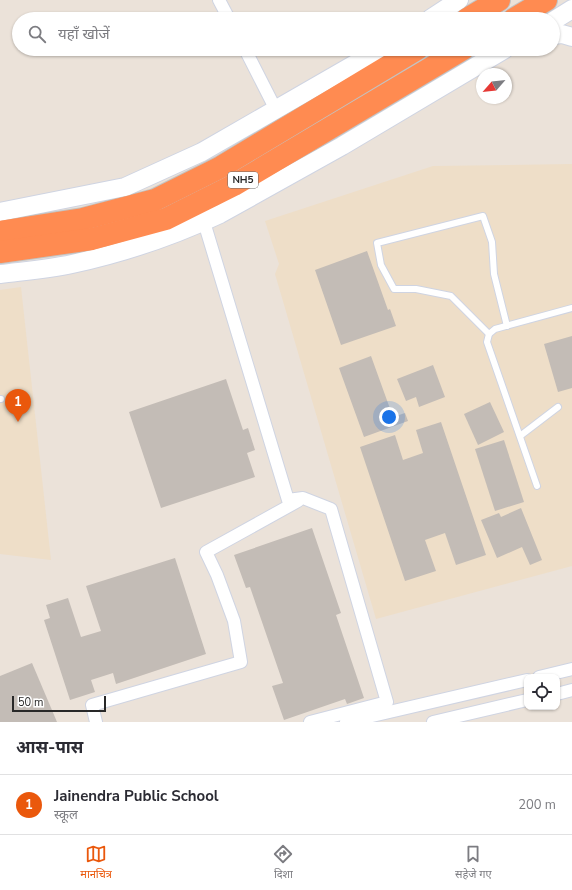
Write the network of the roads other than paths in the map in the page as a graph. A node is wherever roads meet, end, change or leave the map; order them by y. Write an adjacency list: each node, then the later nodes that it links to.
1 (219, 0): 5 (street)
2 (459, 0): 6 (street)
3 (546, 0): 7 (highway)
4 (572, 10): 8 (street)
5 (225, 12)
6 (441, 12)
7 (526, 12)
8 (560, 17)
9 (560, 34): 10 (street)
10 (572, 37)
11 (249, 56): 16 (street)
12 (369, 56): 16 (street)
13 (405, 56): 19 (highway, NH5)
14 (451, 56): 20 (highway, NH5)
15 (493, 56): 18 (street)
16 (276, 110): 17 (street)
17 (0, 212)
18 (204, 222): 21 (street); 28 (street)
19 (0, 232)
20 (0, 252)
21 (0, 274)
22 (572, 308): 23 (lane)
23 (507, 326): 24 (lane); 24 (lane)
24 (488, 334): 26 (lane)
25 (558, 407): 26 (lane)
26 (520, 436): 27 (lane)
27 (537, 486)
28 (303, 498): 36 (street); 37 (street)
29 (572, 669): 30 (street)
30 (551, 674)
31 (524, 681): 35 (street)
32 (572, 690): 33 (street)
33 (560, 693)
34 (524, 701): 39 (street)
35 (396, 716): 38 (street)
36 (96, 722)
37 (310, 722)
38 (346, 722)
39 (433, 722)

